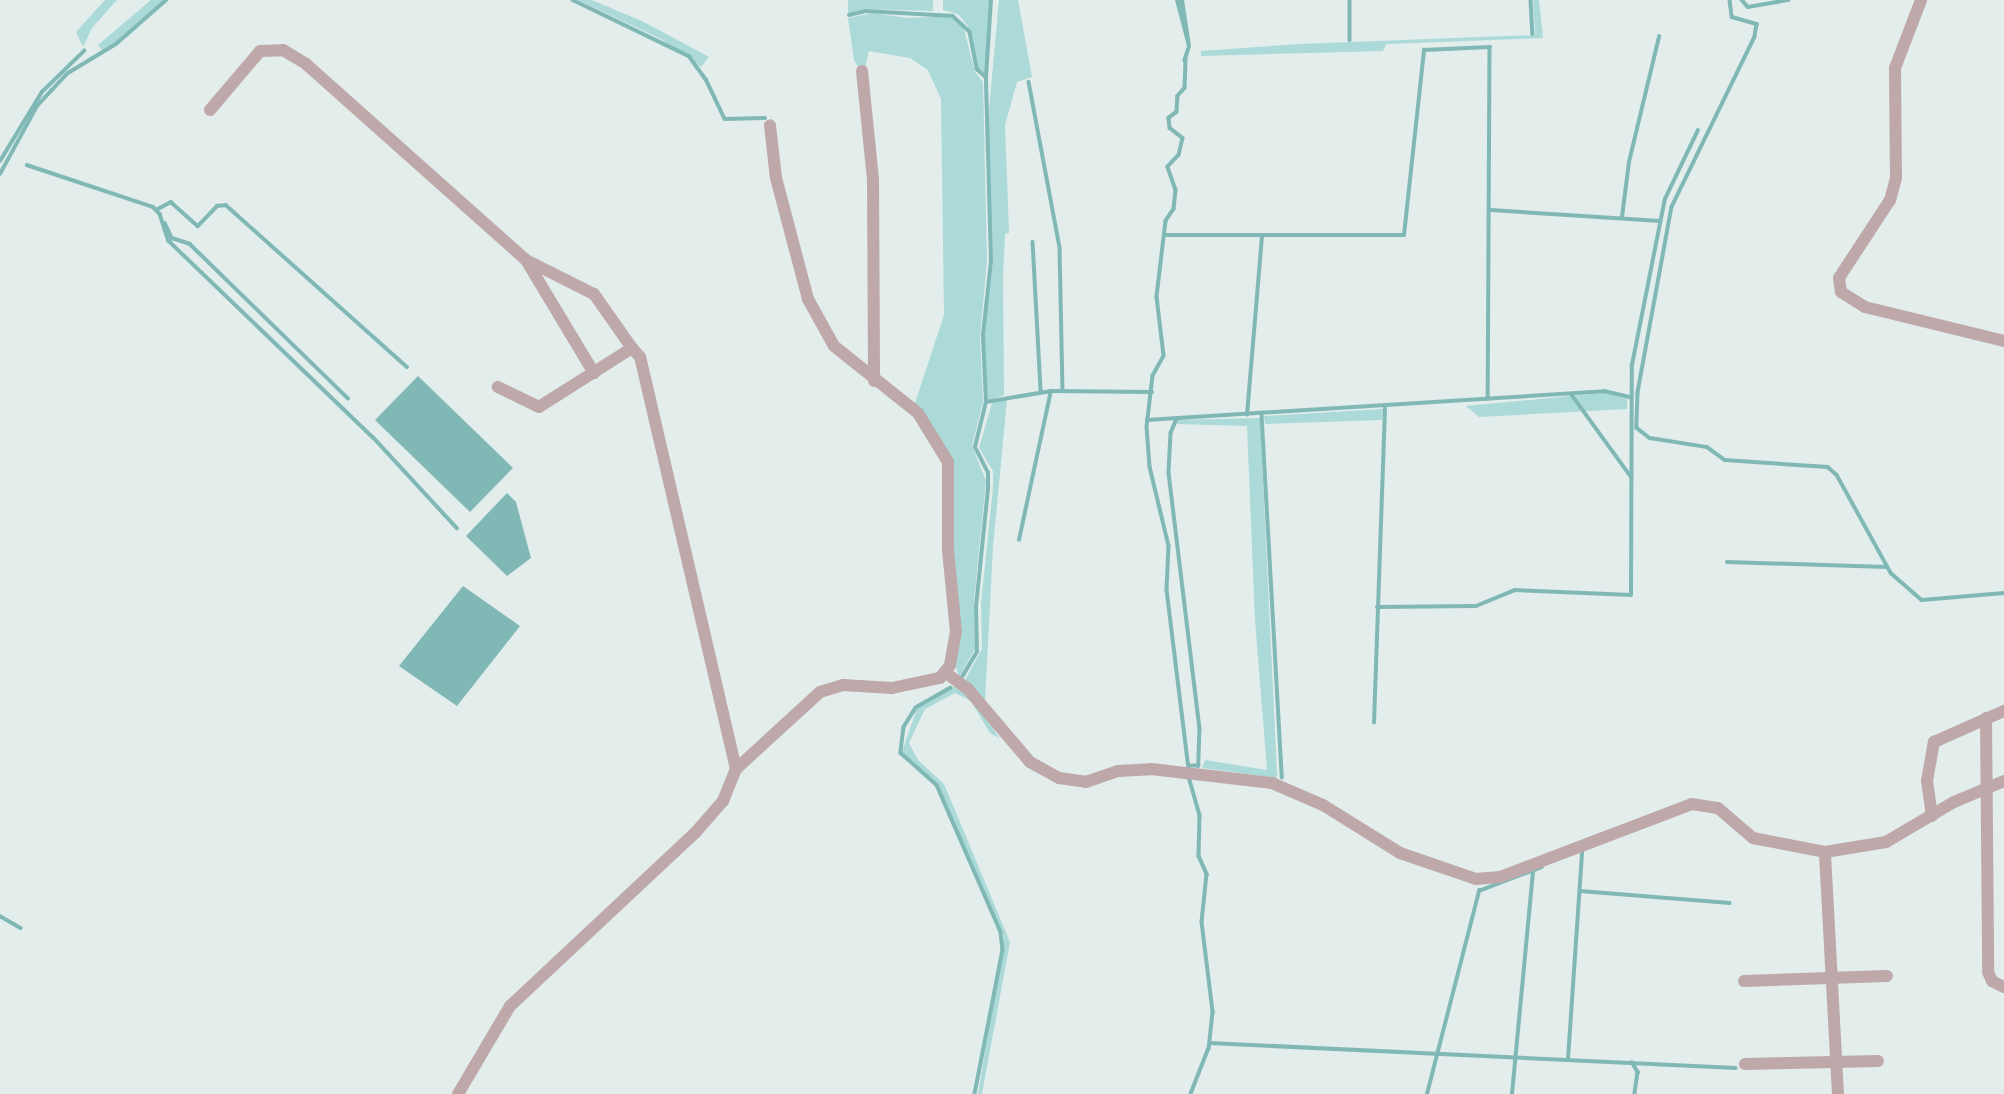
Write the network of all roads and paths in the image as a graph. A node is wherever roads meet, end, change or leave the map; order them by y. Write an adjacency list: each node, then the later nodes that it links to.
1 (1921, 0): 6 (street)
2 (862, 71): 9 (street)
3 (210, 110): 5 (street)
4 (770, 125): 9 (street)
5 (526, 260): 7 (street); 8 (street)
6 (2004, 341)
7 (632, 348): 8 (street); 14 (street)
8 (594, 373): 10 (street)
9 (874, 381): 11 (street)
10 (498, 387)
11 (946, 673): 14 (street); 18 (street)
12 (2004, 711): 13 (street)
13 (1986, 718): 16 (street); 17 (street)
14 (736, 769): 26 (street)
15 (2004, 781): 16 (street)
16 (1986, 787): 17 (street); 22 (street)
17 (1931, 816): 18 (street)
18 (1825, 852): 20 (street)
19 (1887, 975): 20 (street)
20 (1832, 978): 21 (street); 24 (street)
21 (1744, 981)
22 (2004, 987)
23 (1878, 1061): 24 (street)
24 (1837, 1063): 25 (street); 27 (street)
25 (1745, 1065)
26 (458, 1094)
27 (1838, 1094)

